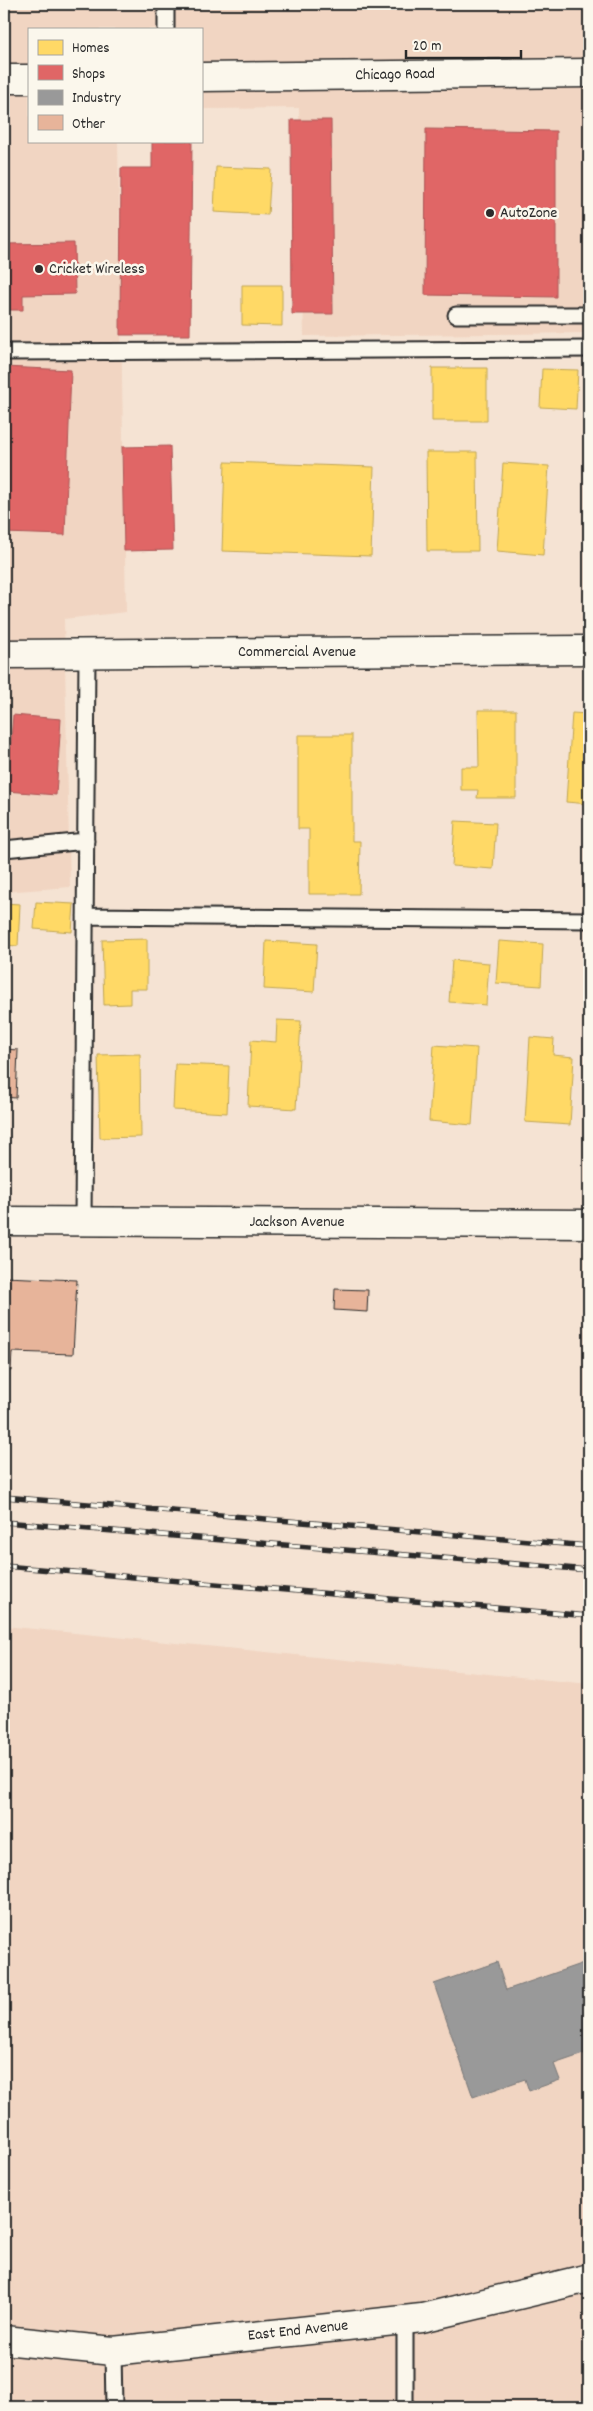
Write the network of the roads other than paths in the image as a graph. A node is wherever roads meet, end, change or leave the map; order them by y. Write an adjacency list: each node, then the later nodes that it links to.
1 (166, 4): 2 (lane)
2 (166, 28)
3 (589, 73): 4 (street, Chicago Road)
4 (202, 77)
5 (4, 79): 6 (street)
6 (28, 79)
7 (456, 315): 8 (lane)
8 (589, 315)
9 (589, 349): 10 (lane)
10 (4, 352)
11 (589, 650): 13 (street, Commercial Avenue)
12 (4, 654): 13 (street, Commercial Avenue)
13 (88, 654): 14 (lane)
14 (86, 841): 15 (lane); 16 (lane)
15 (4, 849)
16 (86, 916): 17 (lane); 19 (lane)
17 (589, 920)
18 (4, 1221): 19 (street, Jackson Avenue)
19 (83, 1221): 20 (street, Jackson Avenue)
20 (589, 1224)
21 (589, 2278): 22 (street, East End Avenue)
22 (405, 2320): 24 (street, East End Avenue); 26 (lane)
23 (4, 2340): 24 (street, East End Avenue)
24 (113, 2351): 25 (lane)
25 (114, 2407)
26 (405, 2407)

